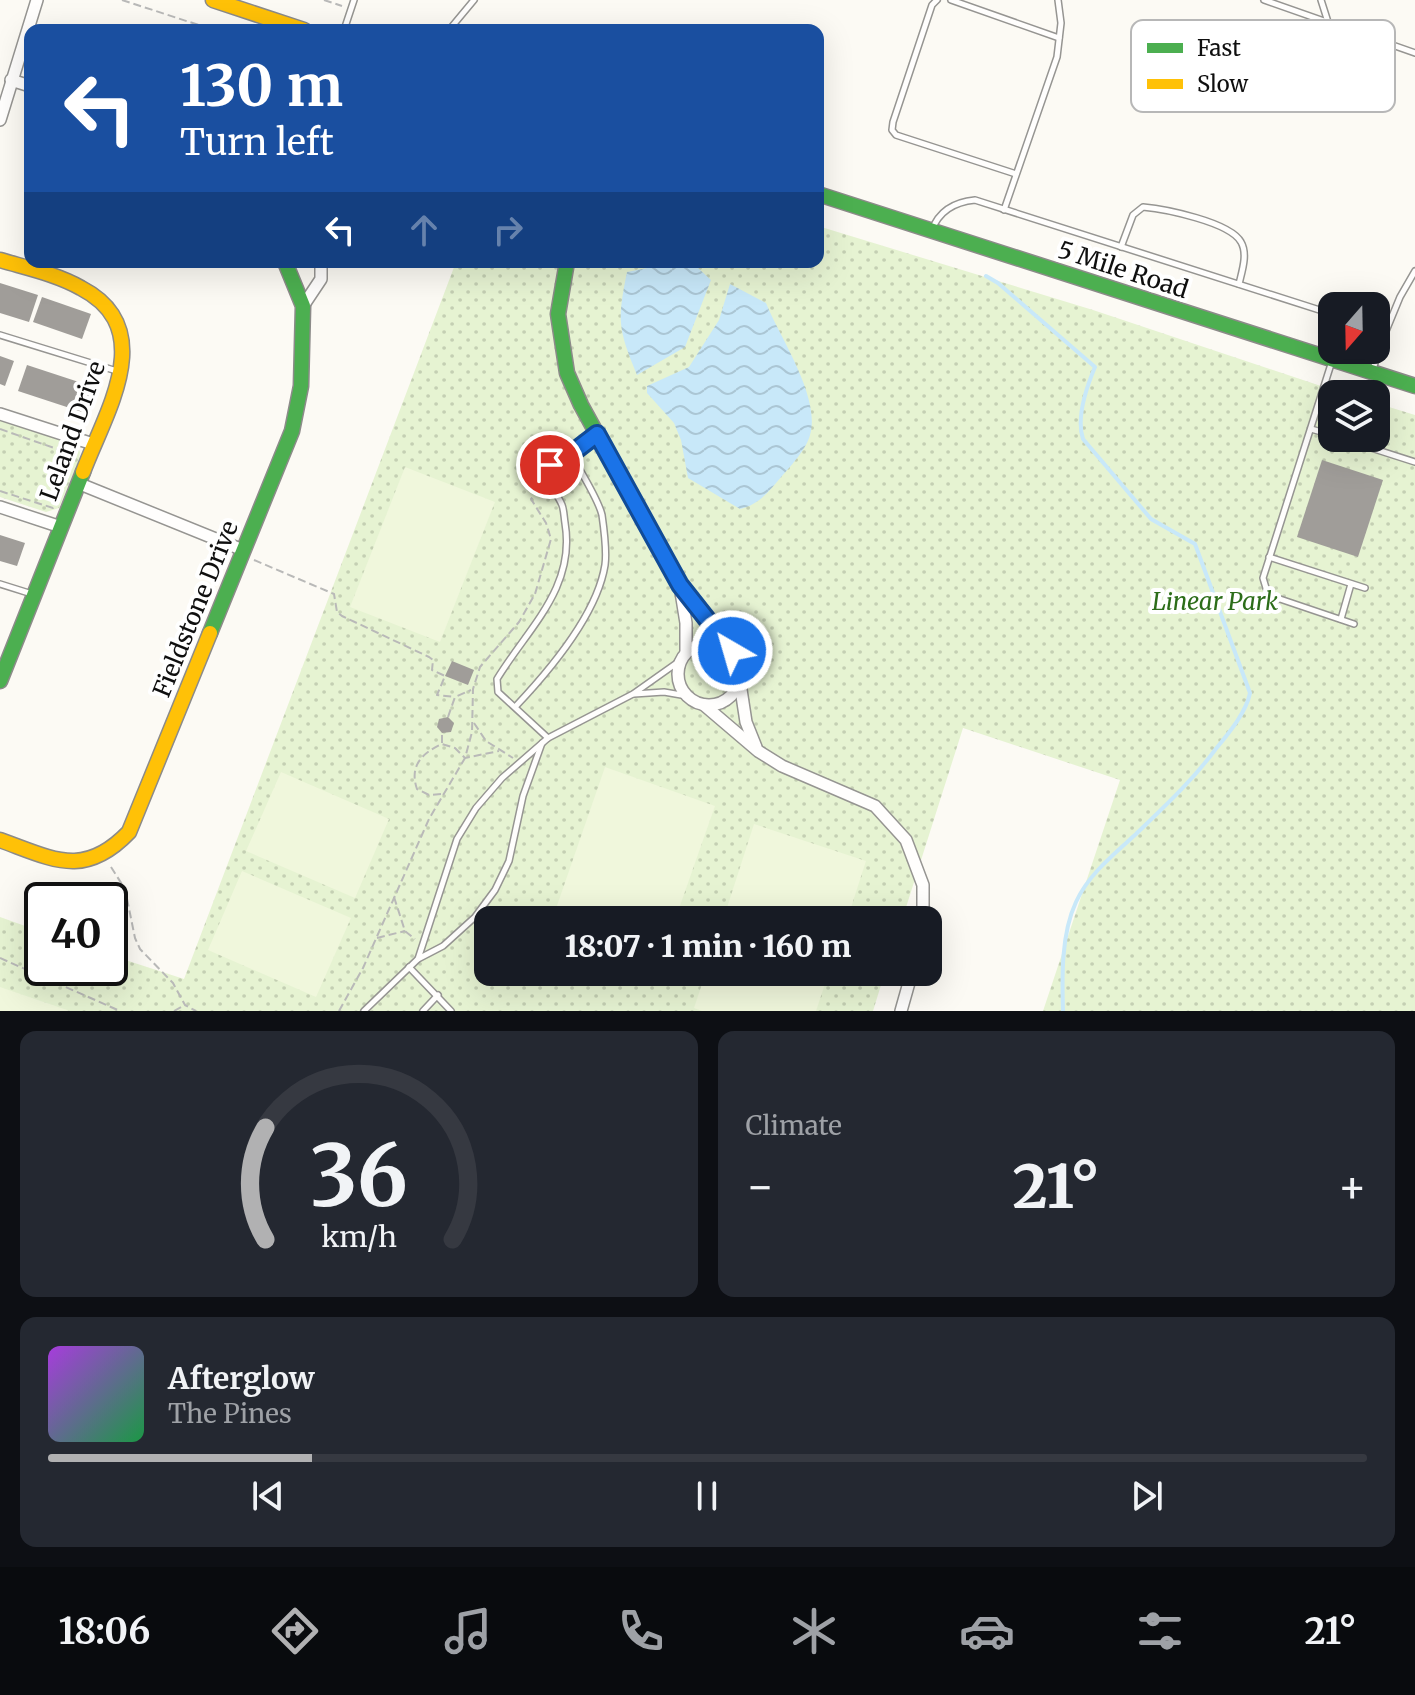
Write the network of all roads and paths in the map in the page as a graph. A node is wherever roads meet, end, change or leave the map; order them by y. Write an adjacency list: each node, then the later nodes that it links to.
1 (37, 0): 15 (street)
2 (122, 0): 16 (path)
3 (213, 0): 17 (street)
4 (324, 0): 12 (path)
5 (354, 0): 12 (lane)
6 (474, 0): 19 (lane)
7 (937, 0): 27 (lane)
8 (951, 0): 20 (lane)
9 (1058, 0): 20 (lane)
10 (1264, 0): 13 (lane)
11 (1321, 0): 14 (lane)
12 (351, 9): 18 (lane)
13 (1321, 20)
14 (1328, 20)
15 (29, 24)
16 (196, 24)
17 (286, 24)
18 (346, 24)
19 (454, 24)
20 (1059, 38): 27 (lane)
21 (24, 40): 24 (street)
22 (1395, 46): 23 (lane)
23 (1415, 53)
24 (11, 80): 25 (street); 26 (street)
25 (24, 84)
26 (0, 120)
27 (1016, 174): 29 (lane)
28 (824, 196): 30 (street, 5 Mile Road)
29 (1004, 210): 30 (lane); 31 (lane)
30 (932, 231): 44 (street, 5 Mile Road)
31 (1121, 247): 39 (lane); 39 (lane)
32 (0, 260): 34 (street, Leland Drive)
33 (24, 268): 48 (street, Leland Drive)
34 (24, 268)
35 (287, 268): 40 (street, Fieldstone Drive)
36 (321, 268): 40 (street)
37 (567, 268): 55 (street)
38 (1415, 271): 42 (lane)
39 (1239, 284): 41 (lane)
40 (303, 306): 67 (street, Fieldstone Drive)
41 (1318, 309)
42 (1390, 321)
43 (0, 335): 48 (lane)
44 (1318, 355)
45 (1331, 364): 53 (lane)
46 (1344, 364): 49 (street, 5 Mile Road)
47 (1375, 364): 49 (lane)
48 (121, 372): 56 (street, Leland Drive)
49 (1372, 373): 50 (street, 5 Mile Road)
50 (1415, 386)
51 (0, 414): 56 (street)
52 (0, 429): 63 (path)
53 (1311, 429): 54 (lane); 68 (lane)
54 (1318, 431)
55 (597, 434): 58 (lane); 71 (street)
56 (93, 444): 60 (street, Leland Drive)
57 (1384, 452): 59 (lane)
58 (571, 454): 61 (lane); 86 (lane)
59 (1415, 462)
60 (80, 484): 66 (street, Leland Drive); 67 (street)
61 (549, 485): 81 (path); 86 (lane)
62 (0, 491): 63 (path)
63 (58, 493): 64 (path)
64 (66, 496)
65 (0, 507): 66 (street)
66 (61, 527): 73 (street, Leland Drive)
67 (242, 552): 84 (path); 98 (street, Fieldstone Drive)
68 (1269, 557): 70 (lane); 74 (lane)
69 (0, 584): 73 (lane)
70 (1351, 584): 72 (lane); 74 (lane)
71 (680, 585): 76 (street); 78 (street)
72 (1365, 588)
73 (33, 595): 77 (street, Leland Drive)
74 (1341, 619): 75 (lane)
75 (1354, 624)
76 (732, 651): 78 (street); 79 (street)
77 (5, 656): 80 (street, Leland Drive)
78 (683, 656): 82 (lane); 83 (street)
79 (740, 679): 85 (street); 93 (street)
80 (0, 681)
81 (473, 689): 84 (path); 88 (path)
82 (633, 694): 83 (lane); 90 (lane)
83 (687, 696): 85 (street)
84 (455, 697): 87 (path)
85 (704, 705): 93 (street)
86 (516, 706): 90 (lane)
87 (448, 717)
88 (473, 722): 92 (path); 94 (path)
89 (442, 733): 91 (path)
90 (545, 740): 95 (lane); 105 (lane)
91 (442, 744): 94 (path); 96 (path)
92 (499, 751): 94 (path); 95 (path)
93 (758, 751): 100 (street)
94 (465, 758): 96 (path)
95 (519, 763): 103 (lane)
96 (442, 794): 99 (path)
97 (0, 840): 98 (street)
98 (105, 854): 109 (path)
99 (394, 897): 101 (path); 102 (path)
100 (923, 906)
101 (405, 931): 102 (path); 103 (path)
102 (376, 938): 113 (path)
103 (422, 945): 105 (lane)
104 (0, 958): 110 (path)
105 (418, 959): 106 (lane)
106 (409, 967): 108 (lane); 114 (lane)
107 (908, 986): 117 (street)
108 (438, 995): 115 (lane); 116 (lane)
109 (185, 1005): 111 (path); 112 (path)
110 (120, 1011)
111 (174, 1011)
112 (196, 1011)
113 (339, 1011)
114 (364, 1011)
115 (423, 1011)
116 (451, 1011)
117 (901, 1011)

